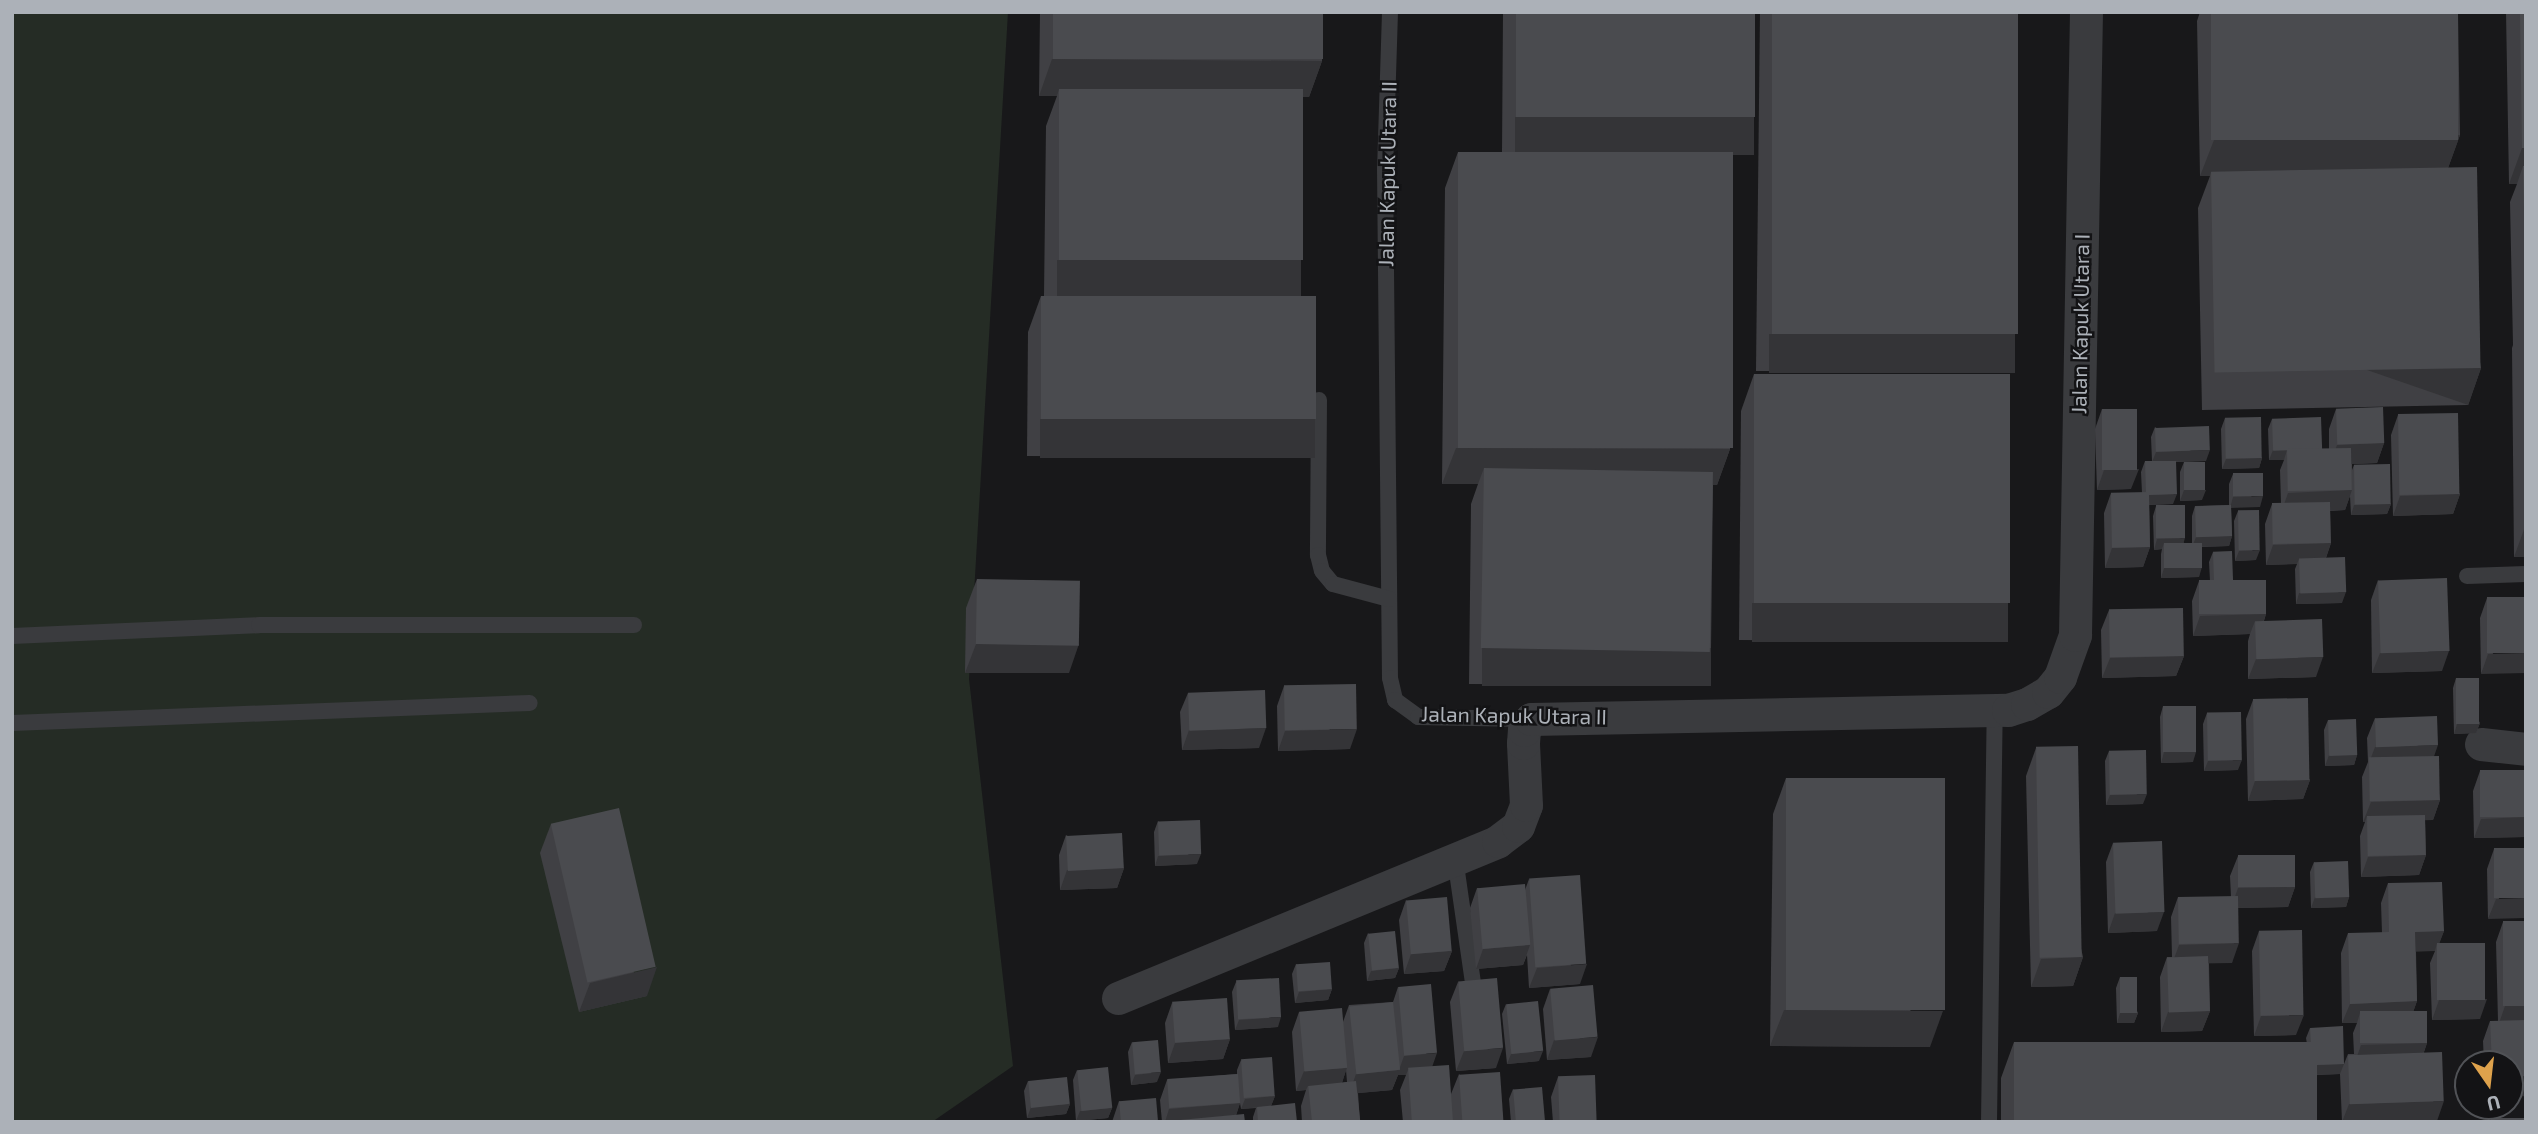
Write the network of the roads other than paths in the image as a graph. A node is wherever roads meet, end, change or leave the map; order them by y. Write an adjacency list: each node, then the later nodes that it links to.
1 (1390, 12): 6 (lane, Jalan Kapuk Utara II)
2 (2085, 12): 8 (street, Jalan Kapuk Utara I)
3 (1319, 401): 6 (lane)
4 (2526, 574): 5 (lane)
5 (2467, 576)
6 (1389, 599): 12 (lane, Jalan Kapuk Utara II)
7 (634, 625): 9 (lane)
8 (2075, 635): 11 (street, Jalan Kapuk Utara II)
9 (12, 636)
10 (530, 703): 13 (lane)
11 (1995, 710): 12 (street, Jalan Kapuk Utara II); 19 (lane)
12 (1531, 719): 16 (street)
13 (12, 723)
14 (2481, 744): 15 (street)
15 (2526, 749)
16 (1455, 858): 17 (lane); 18 (street)
17 (1474, 990)
18 (1118, 998)
19 (1989, 1122)

